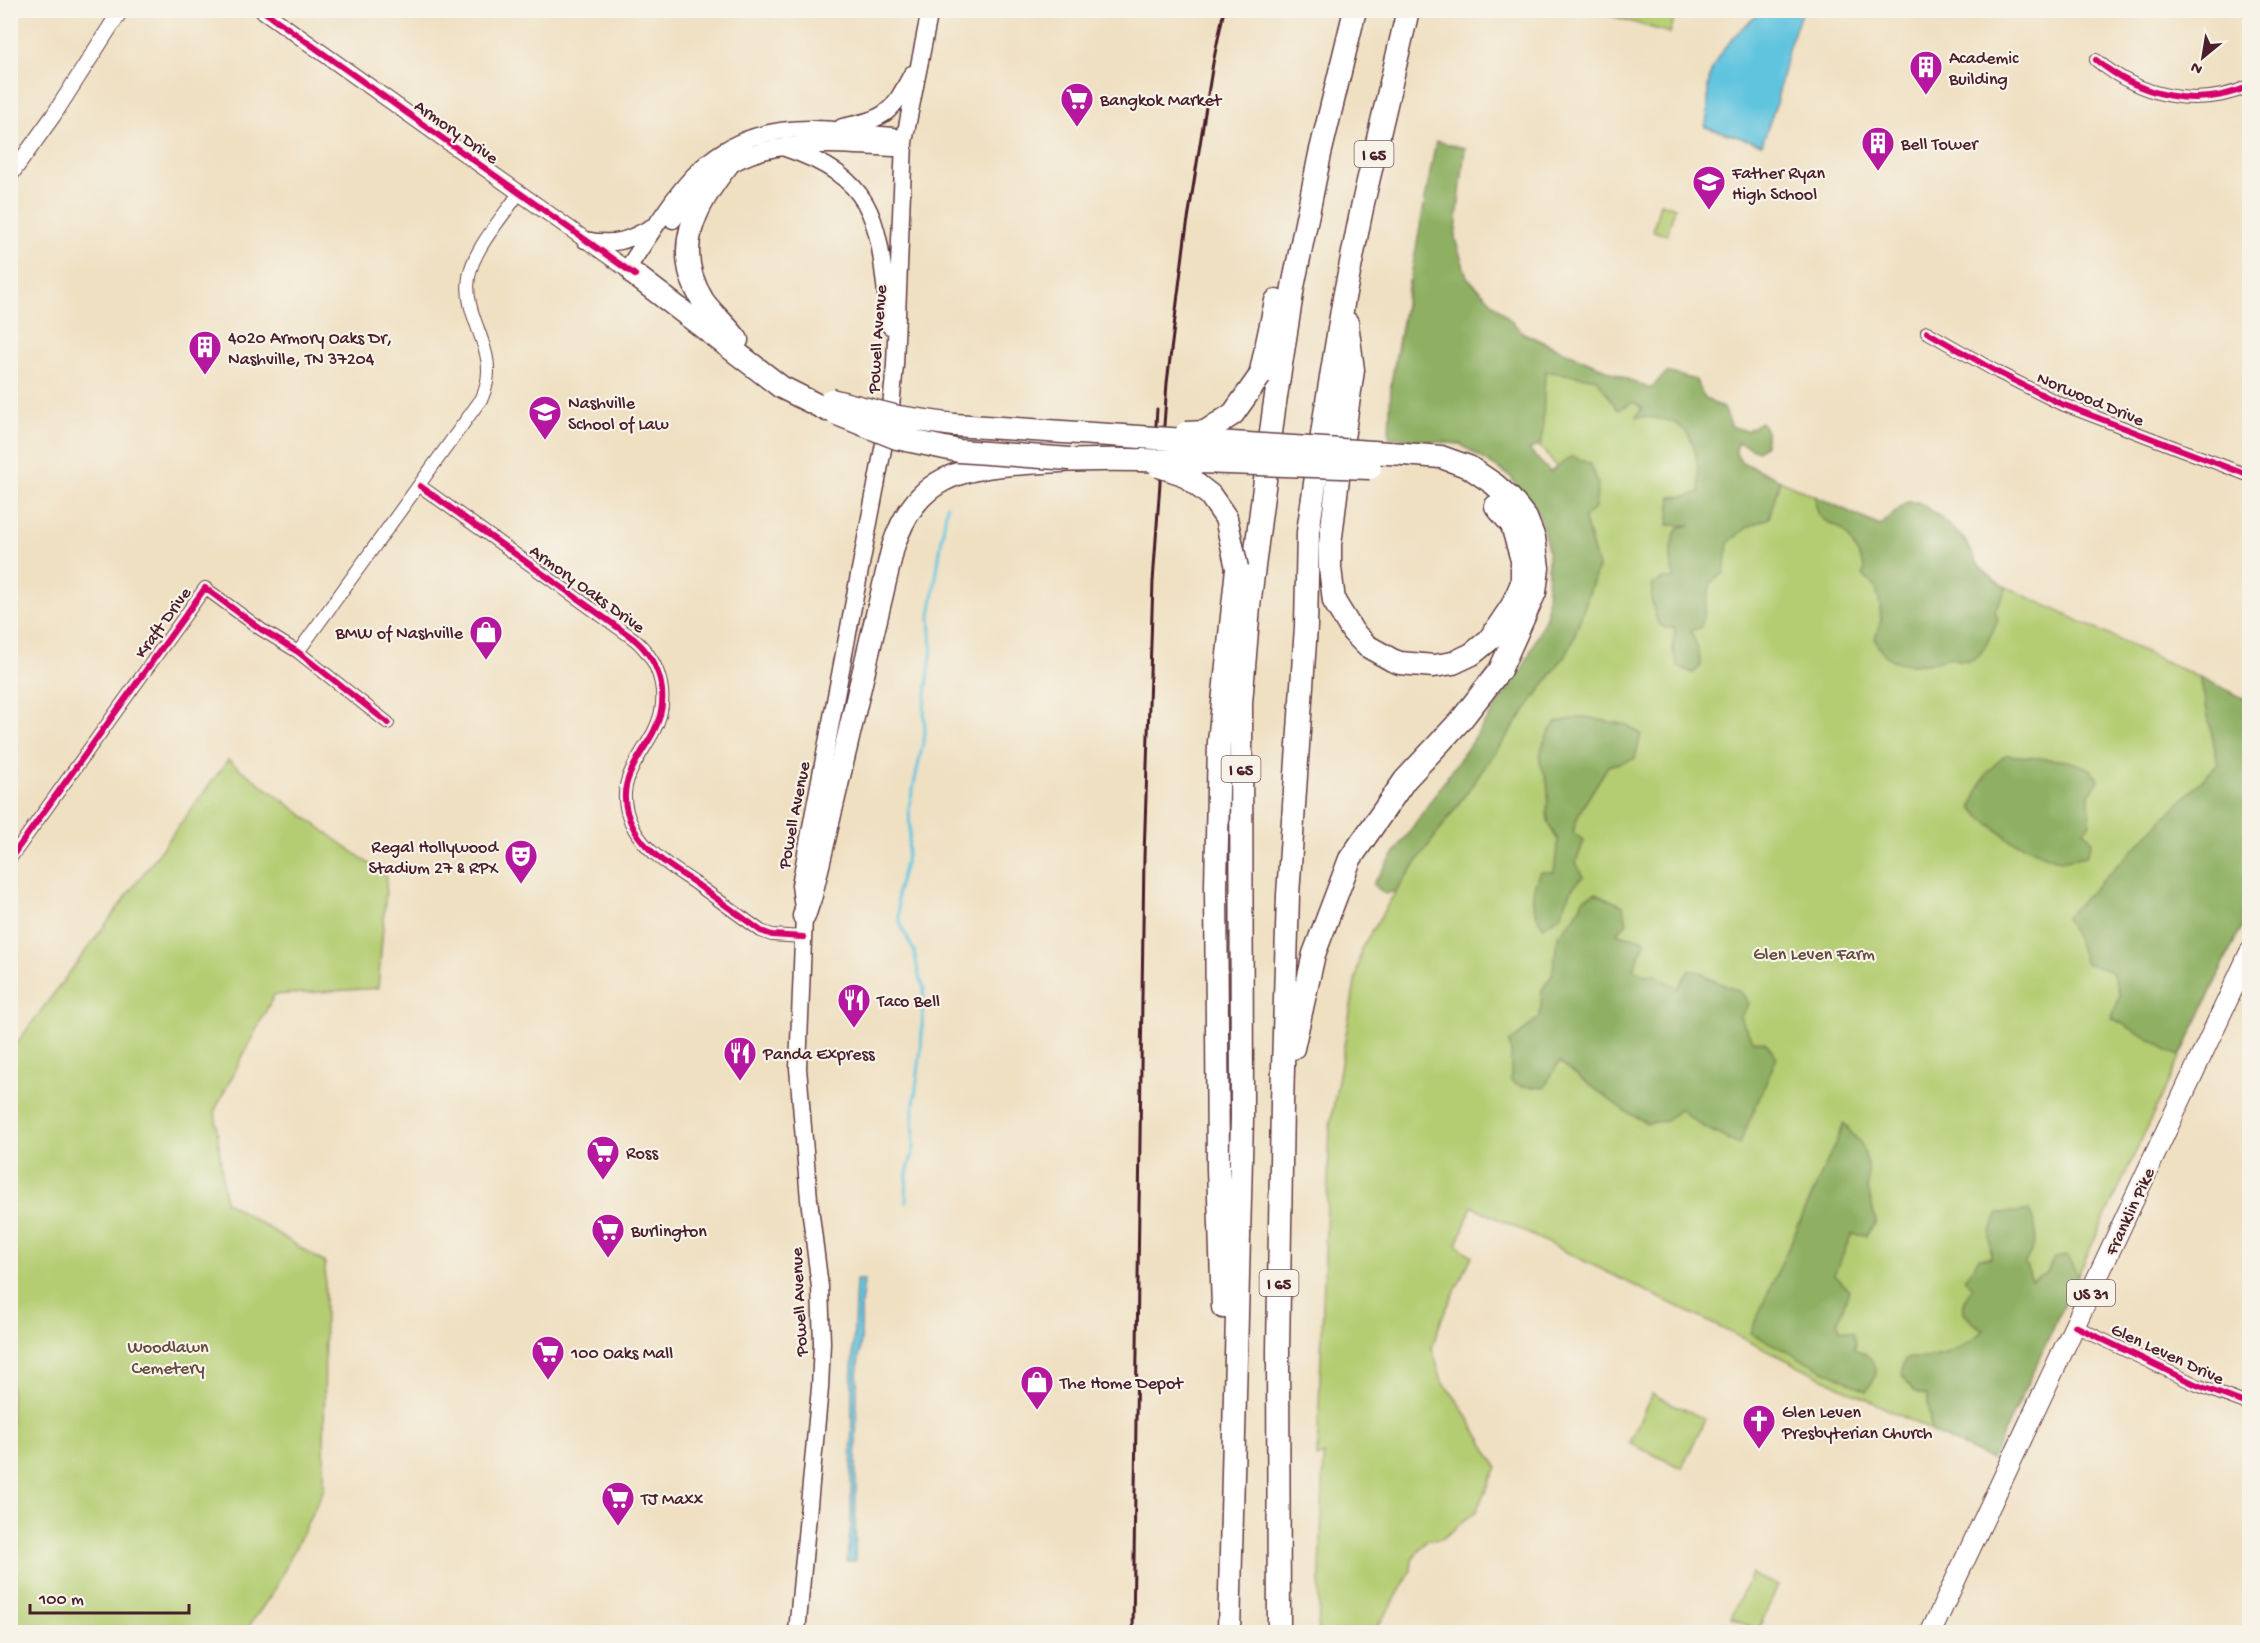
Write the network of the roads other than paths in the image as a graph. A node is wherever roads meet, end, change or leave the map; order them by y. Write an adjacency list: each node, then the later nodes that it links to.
1 (122, 10): 14 (street)
2 (262, 10): 15 (street, Armory Drive)
3 (930, 10): 7 (main road, Powell Avenue)
4 (1343, 10): 24 (highway, bridge)
5 (1355, 10): 38 (highway, I 65)
6 (1408, 10): 19 (highway, I 65)
7 (920, 60): 10 (main road); 11 (main road, Powell Avenue)
8 (2096, 60): 9 (street)
9 (2250, 86)
10 (828, 129): 11 (main road); 16 (main road)
11 (904, 141): 12 (main road); 22 (main road, Powell Avenue)
12 (785, 148): 13 (main road); 22 (main road)
13 (728, 164): 18 (main road); 21 (highway)
14 (10, 176)
15 (519, 194): 17 (street, Armory Drive); 29 (street)
16 (658, 224): 17 (main road); 18 (main road)
17 (585, 240): 18 (street, Armory Drive)
18 (631, 272): 21 (highway); 23 (highway)
19 (1344, 298): 27 (highway); 35 (highway, I 65)
20 (1927, 332): 28 (street, Norwood Drive)
21 (737, 340): 23 (highway)
22 (895, 365): 33 (main road, Powell Avenue)
23 (829, 405): 24 (highway, bridge); 25 (highway, bridge)
24 (1143, 437): 27 (highway, bridge)
25 (1070, 459): 26 (highway); 33 (highway, bridge)
26 (1141, 460): 27 (highway, bridge); 38 (highway, bridge)
27 (1406, 461): 35 (highway)
28 (2250, 476)
29 (420, 486): 30 (street); 33 (street, Armory Oaks Drive)
30 (298, 652): 31 (street, Kraft Drive); 32 (street, Kraft Drive)
31 (388, 723)
32 (10, 859)
33 (803, 926): 39 (main road, Powell Avenue)
34 (2250, 952): 36 (main road, Franklin Pike / US 31)
35 (1282, 1103): 41 (highway, I 65)
36 (2075, 1326): 37 (street, Glen Leven Drive); 42 (main road, Franklin Pike / US 31)
37 (2250, 1405)
38 (1231, 1538): 40 (highway, I 65)
39 (797, 1632)
40 (1229, 1632)
41 (1279, 1632)
42 (1932, 1632)

